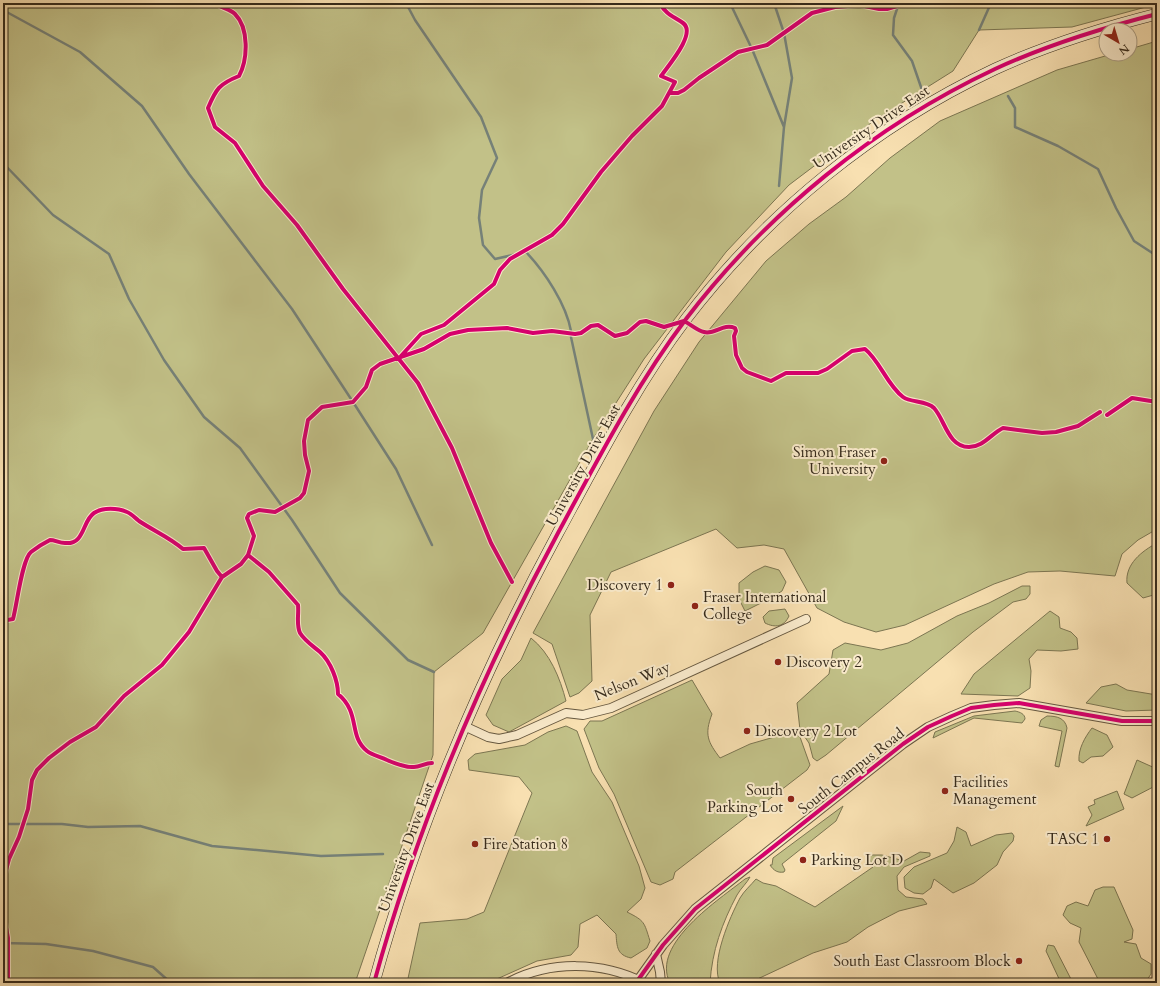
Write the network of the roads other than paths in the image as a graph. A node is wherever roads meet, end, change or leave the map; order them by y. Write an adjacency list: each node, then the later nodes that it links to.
1 (1157, 14): 4 (street, University Drive East)
2 (806, 620): 4 (street, Nelson Way)
3 (1157, 721): 5 (street, South Campus Road)
4 (464, 726): 6 (street, University Drive East)
5 (656, 954): 7 (street, South Campus Road); 9 (street)
6 (377, 981)
7 (642, 981): 8 (street)
8 (507, 983)
9 (660, 983)

